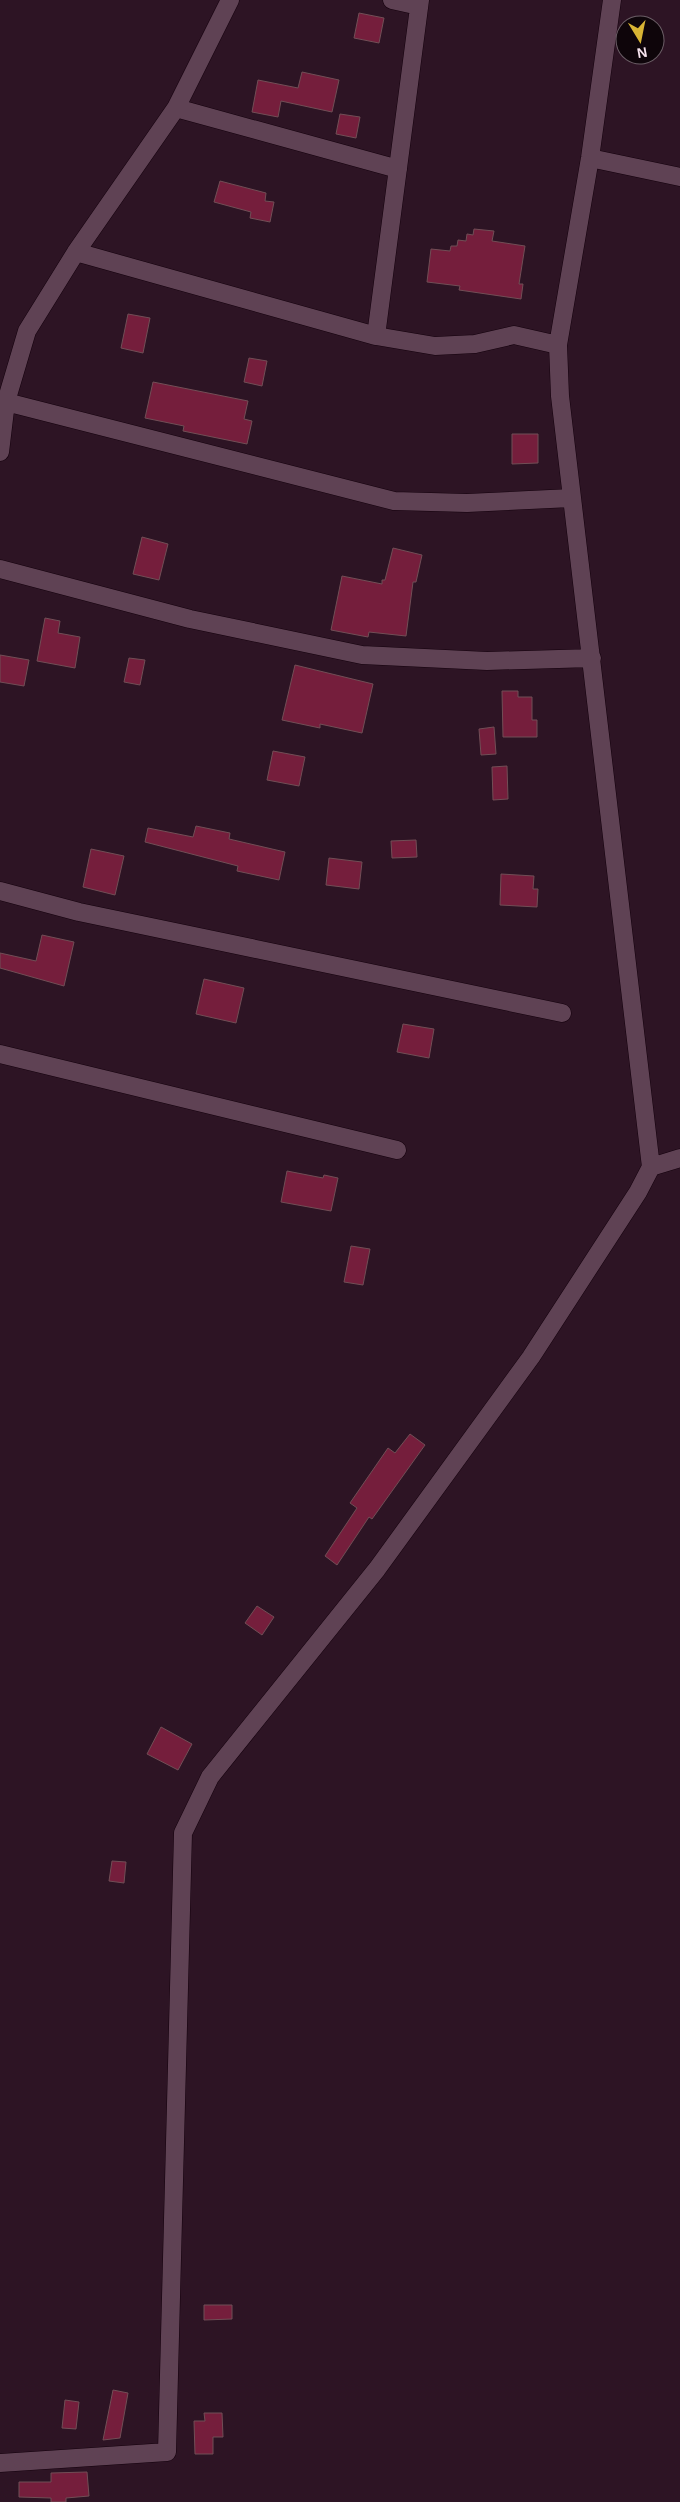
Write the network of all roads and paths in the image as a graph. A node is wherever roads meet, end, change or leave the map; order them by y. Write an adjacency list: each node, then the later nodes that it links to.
1 (230, 0): 5 (street)
2 (392, 0): 4 (street)
3 (612, 0): 6 (street)
4 (420, 3): 7 (street)
5 (176, 108): 7 (street); 9 (street)
6 (590, 158): 8 (street); 11 (street)
7 (398, 168): 10 (street)
8 (680, 177)
9 (76, 252): 10 (street); 12 (street)
10 (376, 336): 11 (street)
11 (558, 345): 14 (street)
12 (6, 402): 13 (street); 14 (street)
13 (0, 452)
14 (571, 498): 16 (street)
15 (0, 569): 16 (street)
16 (592, 658): 22 (street)
17 (0, 891): 18 (street)
18 (562, 1014)
19 (0, 1054): 20 (street)
20 (397, 1150)
21 (680, 1158): 22 (street)
22 (651, 1167): 23 (street)
23 (0, 2463)

